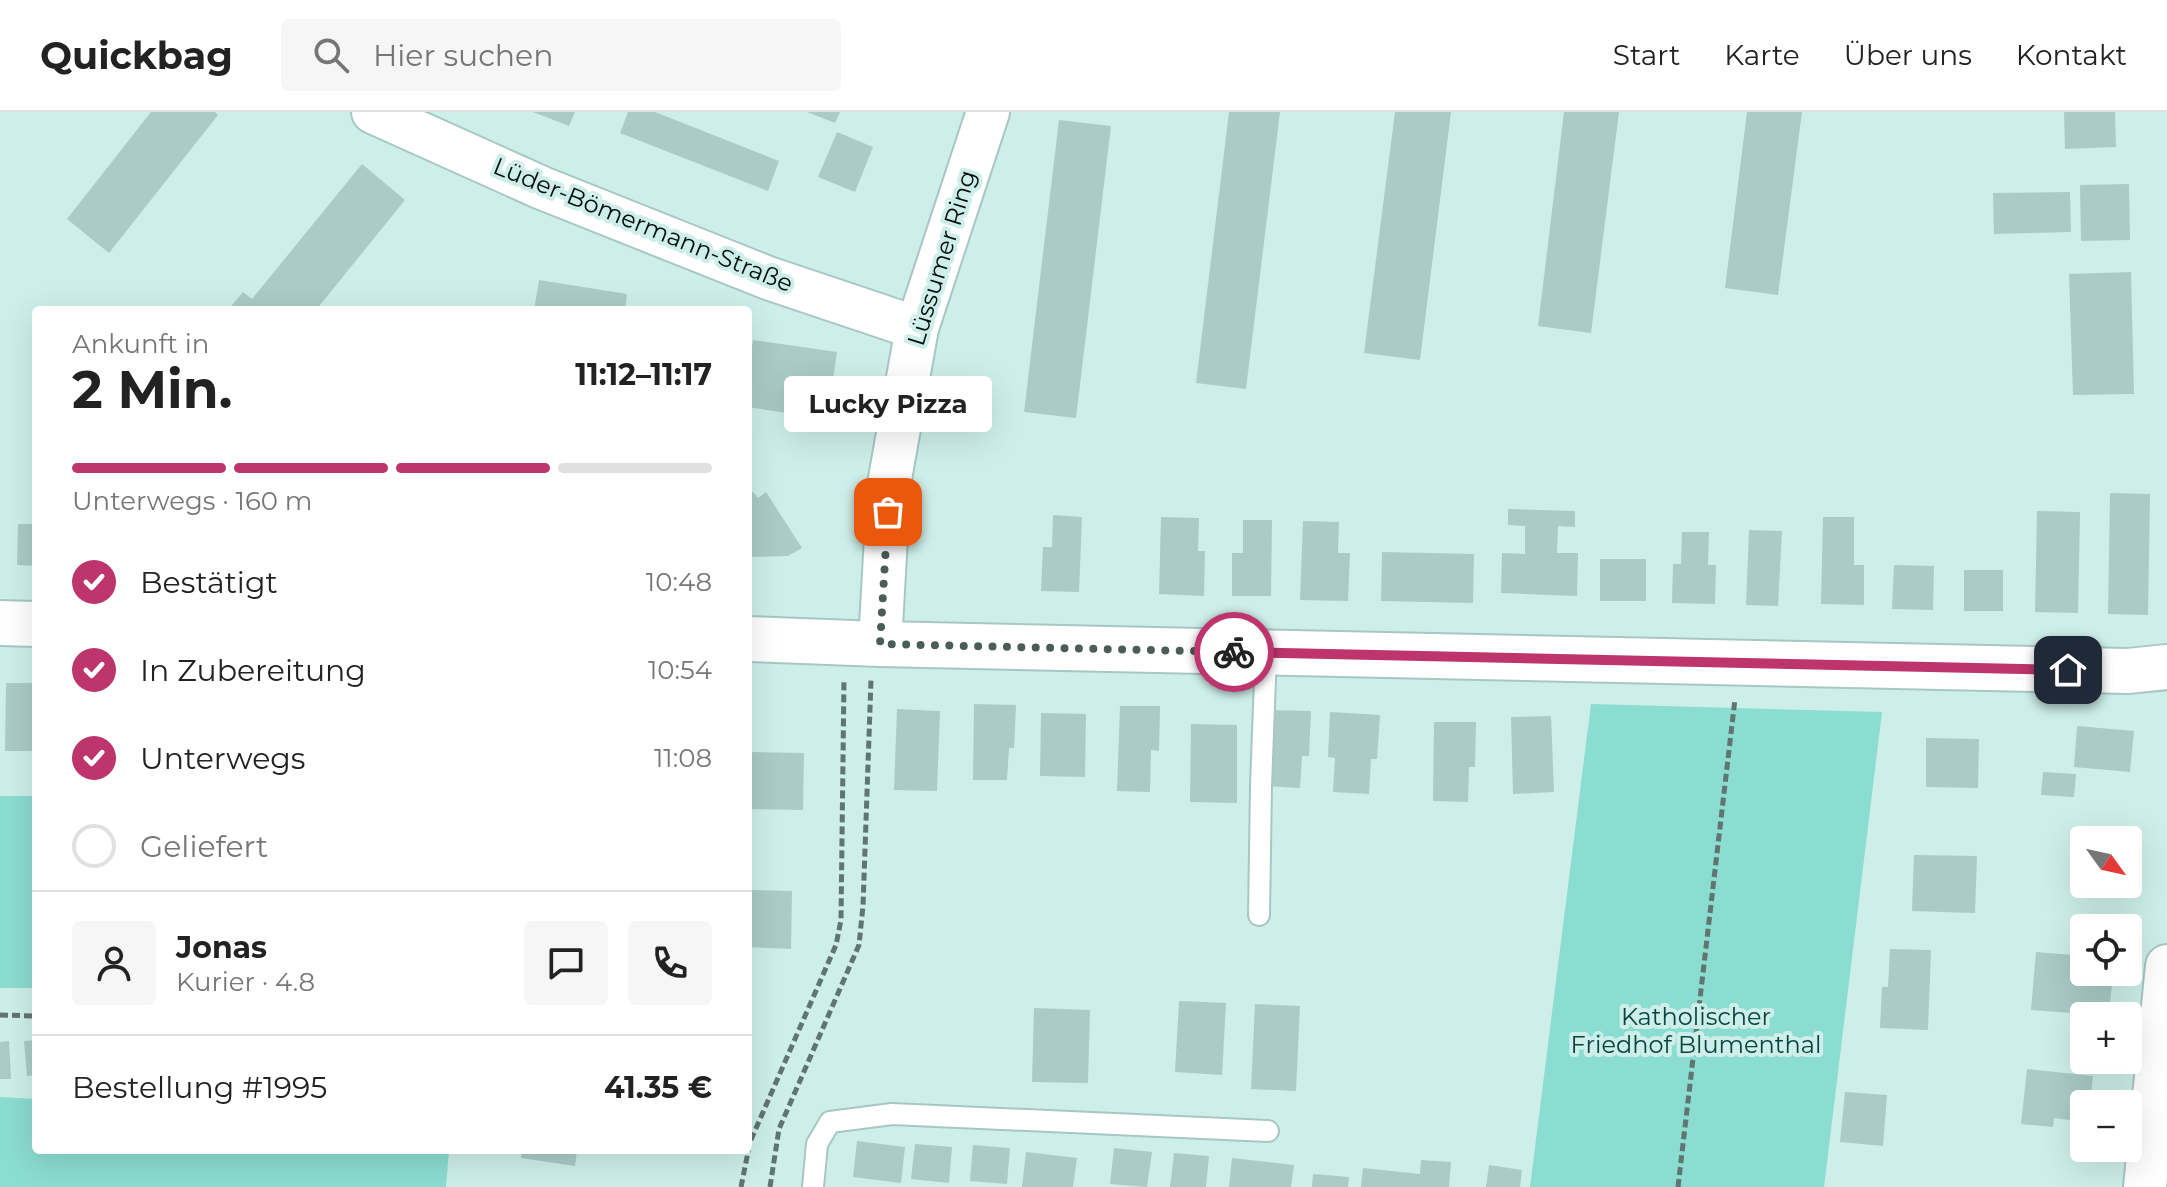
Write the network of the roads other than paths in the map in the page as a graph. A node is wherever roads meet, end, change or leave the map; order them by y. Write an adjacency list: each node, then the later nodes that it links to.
1 (373, 112): 3 (street, Lüder-Bömermann-Straße)
2 (988, 112): 3 (street, Lüssumer Ring)
3 (917, 328): 7 (street, Lüssumer Ring)
4 (0, 623): 5 (street)
5 (32, 624)
6 (752, 639): 7 (street)
7 (862, 644): 8 (street)
8 (1266, 653): 9 (street); 10 (lane)
9 (2167, 667)
10 (1259, 915)
11 (2167, 966): 14 (street)
12 (1268, 1131): 13 (lane)
13 (813, 1187)
14 (2145, 1187)

